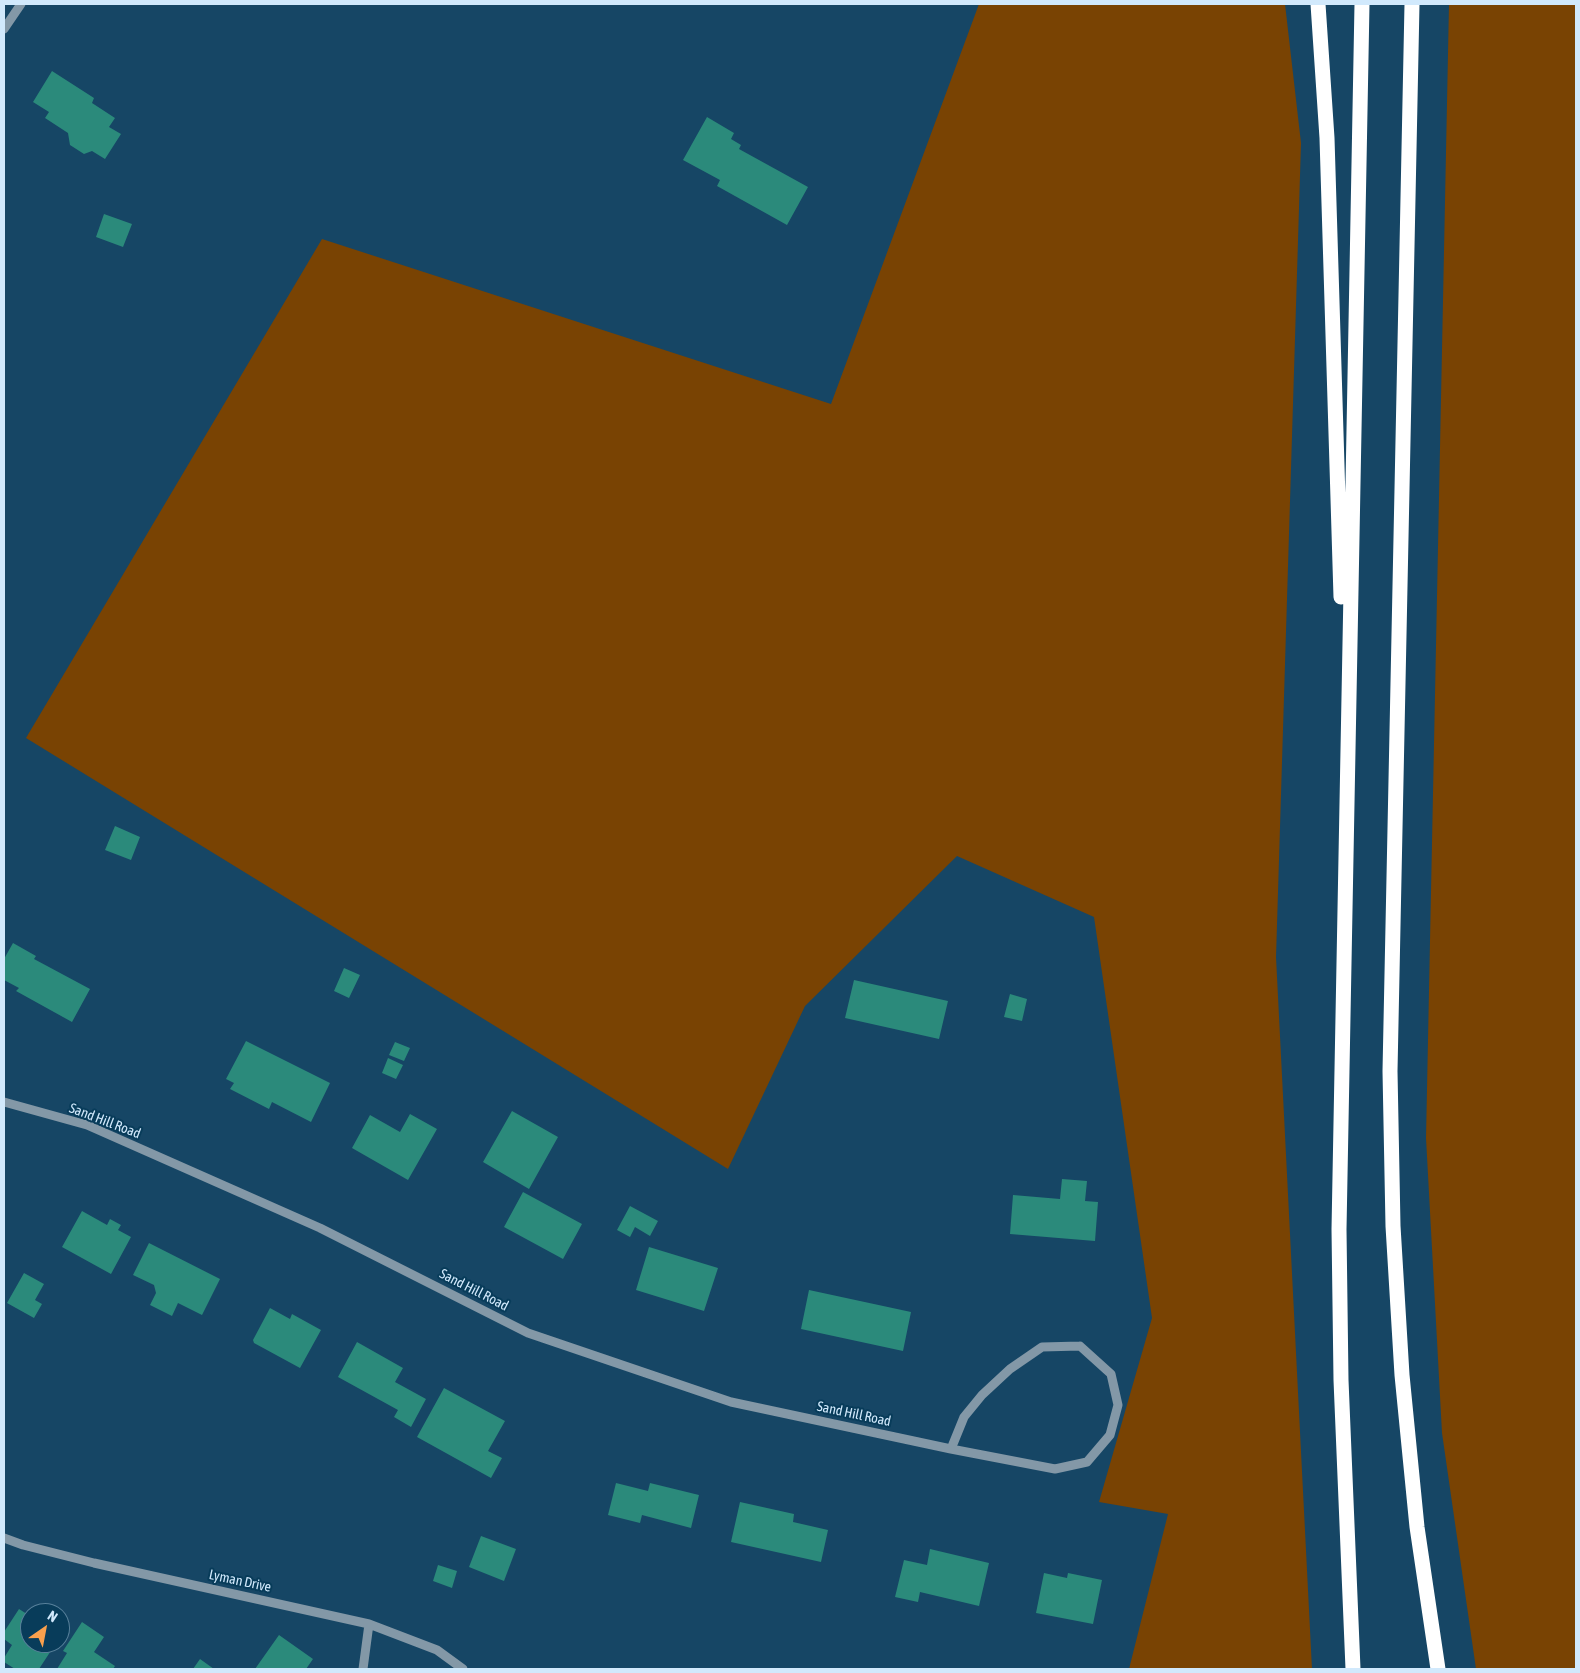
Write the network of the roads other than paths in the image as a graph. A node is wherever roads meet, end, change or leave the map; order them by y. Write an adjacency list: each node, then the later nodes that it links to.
1 (21, 4): 5 (street)
2 (1318, 4): 6 (highway)
3 (1362, 4): 6 (highway)
4 (1412, 4): 14 (highway)
5 (5, 24)
6 (1346, 794): 13 (highway)
7 (4, 1102): 8 (street, Sand Hill Road)
8 (951, 1449): 8 (street, Sand Hill Road)
9 (4, 1538): 10 (street, Lyman Drive)
10 (369, 1624): 11 (street); 12 (street, Lyman Drive)
11 (363, 1669)
12 (463, 1669)
13 (1353, 1669)
14 (1438, 1669)

